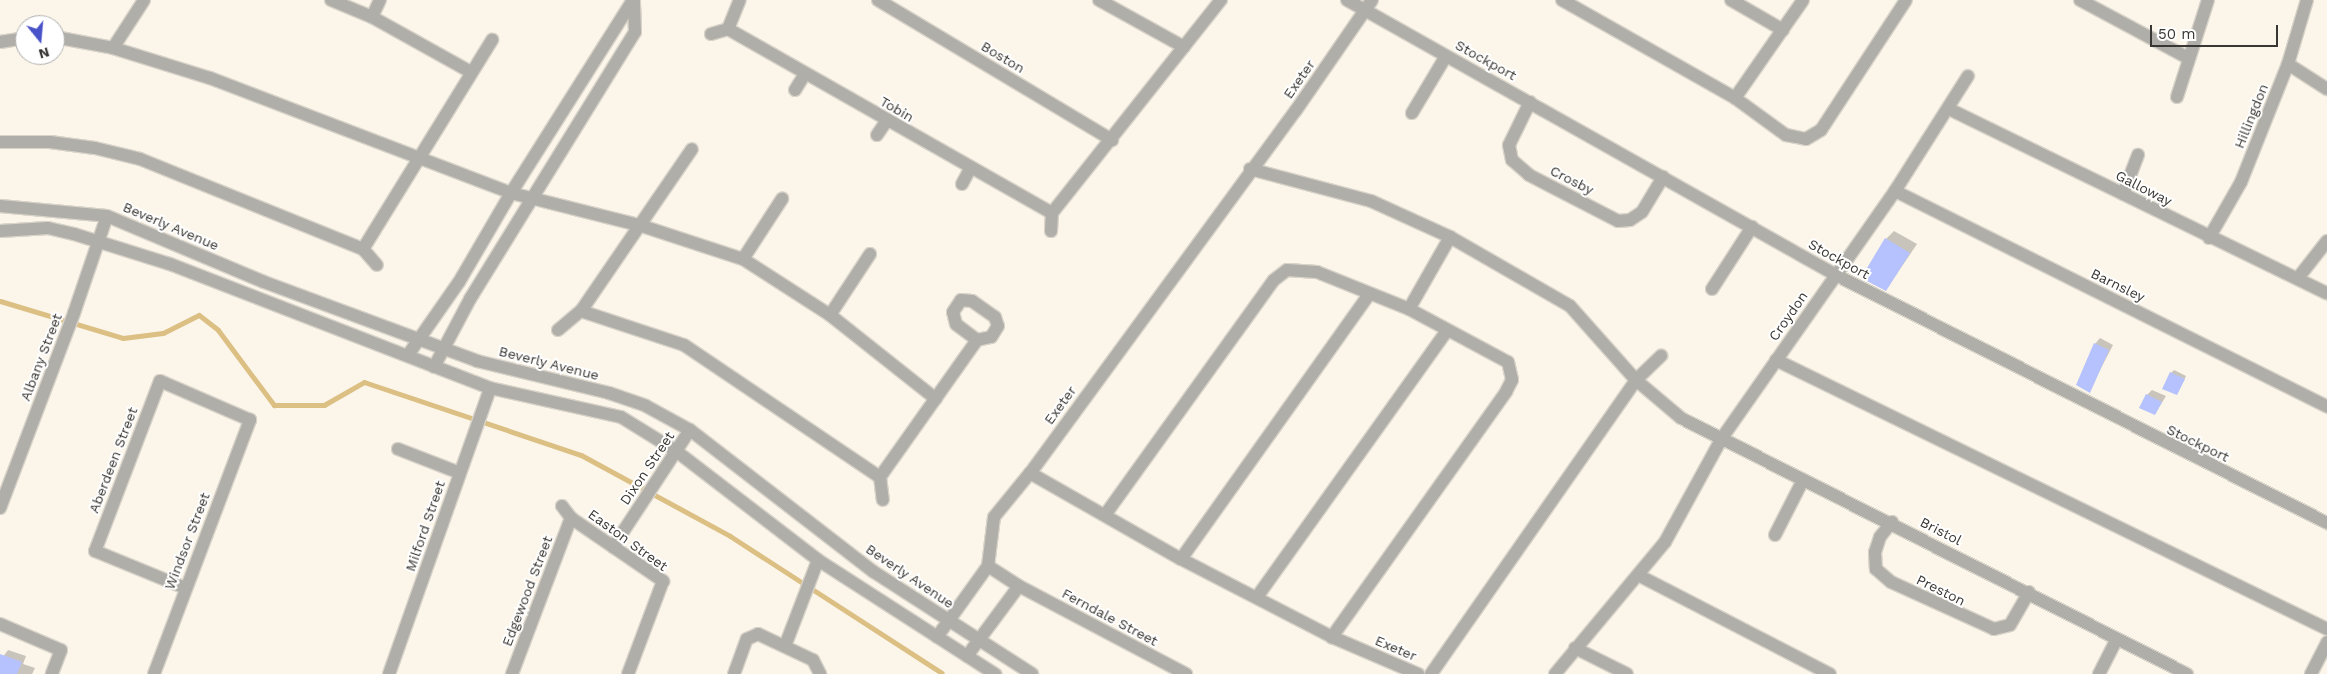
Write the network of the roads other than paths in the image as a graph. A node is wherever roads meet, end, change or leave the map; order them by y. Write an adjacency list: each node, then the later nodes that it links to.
1 (144, 0): 27 (street)
2 (331, 0): 18 (street)
3 (380, 0): 18 (street)
4 (633, 0): 53 (street); 55 (street)
5 (740, 0): 19 (street)
6 (878, 0): 43 (street, Boston)
7 (1099, 0): 26 (street)
8 (1222, 0): 26 (street)
9 (1347, 0): 17 (street, Stockport)
10 (1562, 0): 37 (street)
11 (1731, 0): 20 (street)
12 (1803, 0): 20 (street)
13 (1906, 0): 37 (street)
14 (2080, 0): 29 (street)
15 (2208, 0): 29 (street)
16 (2307, 0): 30 (street, Hillingdon)
17 (1369, 5): 28 (street, Stockport); 49 (street, Exeter)
18 (372, 17): 31 (street)
19 (728, 29): 21 (street); 32 (street, Tobin)
20 (1783, 30): 37 (street)
21 (711, 34)
22 (65, 39): 27 (street)
23 (15, 40): 25 (street)
24 (492, 40): 31 (street)
25 (0, 42)
26 (1184, 47): 43 (street)
27 (112, 48): 47 (street)
28 (1446, 56): 38 (street, Stockport); 40 (street)
29 (2188, 58): 36 (street)
30 (2288, 64): 34 (street); 65 (street, Hillingdon)
31 (470, 72): 47 (street)
32 (805, 74): 35 (street); 41 (street, Tobin)
33 (1968, 76): 39 (street, Croydon)
34 (2327, 89)
35 (795, 90)
36 (2177, 97)
37 (1735, 98)
38 (1530, 102): 50 (street, Stockport); 50 (street, Crosby)
39 (1949, 109): 52 (street, Croydon); 54 (street, Galloway)
40 (1412, 113)
41 (887, 120): 42 (street); 48 (street, Tobin)
42 (877, 135)
43 (1112, 140): 58 (street)
44 (0, 142): 68 (street)
45 (692, 149): 60 (street)
46 (2138, 155): 54 (street)
47 (417, 159): 53 (street); 68 (street)
48 (970, 169): 51 (street); 58 (street, Tobin)
49 (1250, 169): 64 (street, Bristol); 99 (street, Exeter)
50 (1663, 177): 61 (street, Stockport)
51 (962, 184)
52 (1895, 191): 72 (street, Croydon); 92 (street, Barnsley)
53 (511, 193): 55 (street); 82 (street)
54 (2123, 194): 65 (street, Galloway)
55 (534, 197): 60 (street); 84 (street)
56 (782, 199): 70 (street)
57 (0, 206): 59 (street, Beverly Avenue)
58 (1052, 213): 62 (street)
59 (107, 216): 67 (street, Albany Street); 82 (street, Beverly Avenue)
60 (642, 226): 70 (street); 78 (street)
61 (1752, 227): 72 (street, Stockport); 74 (street)
62 (1051, 230)
63 (0, 231): 67 (street)
64 (1450, 237): 77 (street); 89 (street, Bristol)
65 (2209, 238): 73 (street, Galloway)
66 (2327, 240): 73 (street)
67 (98, 242): 85 (street); 104 (street, Albany Street)
68 (363, 250): 71 (street)
69 (870, 254): 79 (street)
70 (742, 259): 79 (street)
71 (377, 265)
72 (1834, 274): 87 (street, Croydon); 108 (street, Stockport)
73 (2298, 278): 75 (street, Galloway)
74 (1712, 289)
75 (2327, 293)
76 (1368, 296): 77 (street); 105 (street); 111 (street)
77 (1409, 309): 81 (street)
78 (581, 311): 80 (street); 100 (street)
79 (830, 315): 91 (street)
80 (558, 330)
81 (1448, 331): 118 (street); 123 (street)
82 (418, 338): 84 (street, Beverly Avenue); 85 (street)
83 (977, 340): 91 (street)
84 (444, 348): 88 (street); 94 (street, Beverly Avenue)
85 (408, 356): 88 (street)
86 (1661, 356): 89 (street)
87 (1776, 360): 95 (street, Croydon); 121 (street)
88 (434, 367): 90 (street)
89 (1636, 380): 95 (street, Bristol); 141 (street)
90 (490, 388): 97 (street); 98 (street, Milford Street)
91 (936, 398): 100 (street)
92 (2327, 406)
93 (250, 420): 116 (street, Windsor Street); 116 (street, Aberdeen Street)
94 (690, 430): 97 (street, Dixon Street); 119 (street, Beverly Avenue)
95 (1722, 438): 101 (street, Bristol); 114 (street, Croydon)
96 (398, 448): 98 (street)
97 (676, 451): 110 (street, Dixon Street); 112 (street)
98 (460, 473): 132 (street, Milford Street)
99 (1030, 473): 105 (street, Exeter); 113 (street)
100 (880, 478): 102 (street)
101 (1804, 480): 107 (street, Bristol); 109 (street)
102 (883, 500)
103 (562, 506): 106 (street, Easton Street)
104 (0, 508)
105 (1105, 515): 111 (street, Exeter)
106 (571, 518): 110 (street, Easton Street); 133 (street, Edgewood Street)
107 (1892, 522): 117 (street, Bristol); 117 (street, Preston)
108 (2327, 523)
109 (1774, 536)
110 (613, 547): 134 (street, Easton Street)
111 (1181, 558): 118 (street, Exeter)
112 (818, 560): 122 (street); 127 (street)
113 (988, 566): 115 (street, Ferndale Street); 119 (street)
114 (1638, 575): 128 (street, Croydon); 144 (street)
115 (1020, 586): 124 (street); 139 (street, Ferndale Street)
116 (185, 588): 131 (street, Windsor Street)
117 (2029, 592): 125 (street, Bristol)
118 (1257, 597): 123 (street, Exeter)
119 (949, 620): 122 (street); 124 (street, Beverly Avenue)
120 (0, 624): 130 (street)
121 (2327, 629)
122 (937, 637): 129 (street)
123 (1332, 637): 140 (street, Exeter)
124 (978, 640): 129 (street); 138 (street, Beverly Avenue)
125 (2117, 640): 145 (street); 146 (street, Bristol)
126 (2327, 642): 147 (street)
127 (785, 646): 135 (street); 136 (street)
128 (1575, 648): 142 (street, Croydon); 143 (street)
129 (967, 656): 137 (street)
130 (52, 674)
131 (154, 674)
132 (389, 674)
133 (512, 674)
134 (628, 674)
135 (734, 674)
136 (820, 674)
137 (995, 674)
138 (1032, 674)
139 (1186, 674)
140 (1418, 674)
141 (1431, 674)
142 (1555, 674)
143 (1627, 674)
144 (1830, 674)
145 (2099, 674)
146 (2187, 674)
147 (2311, 674)

